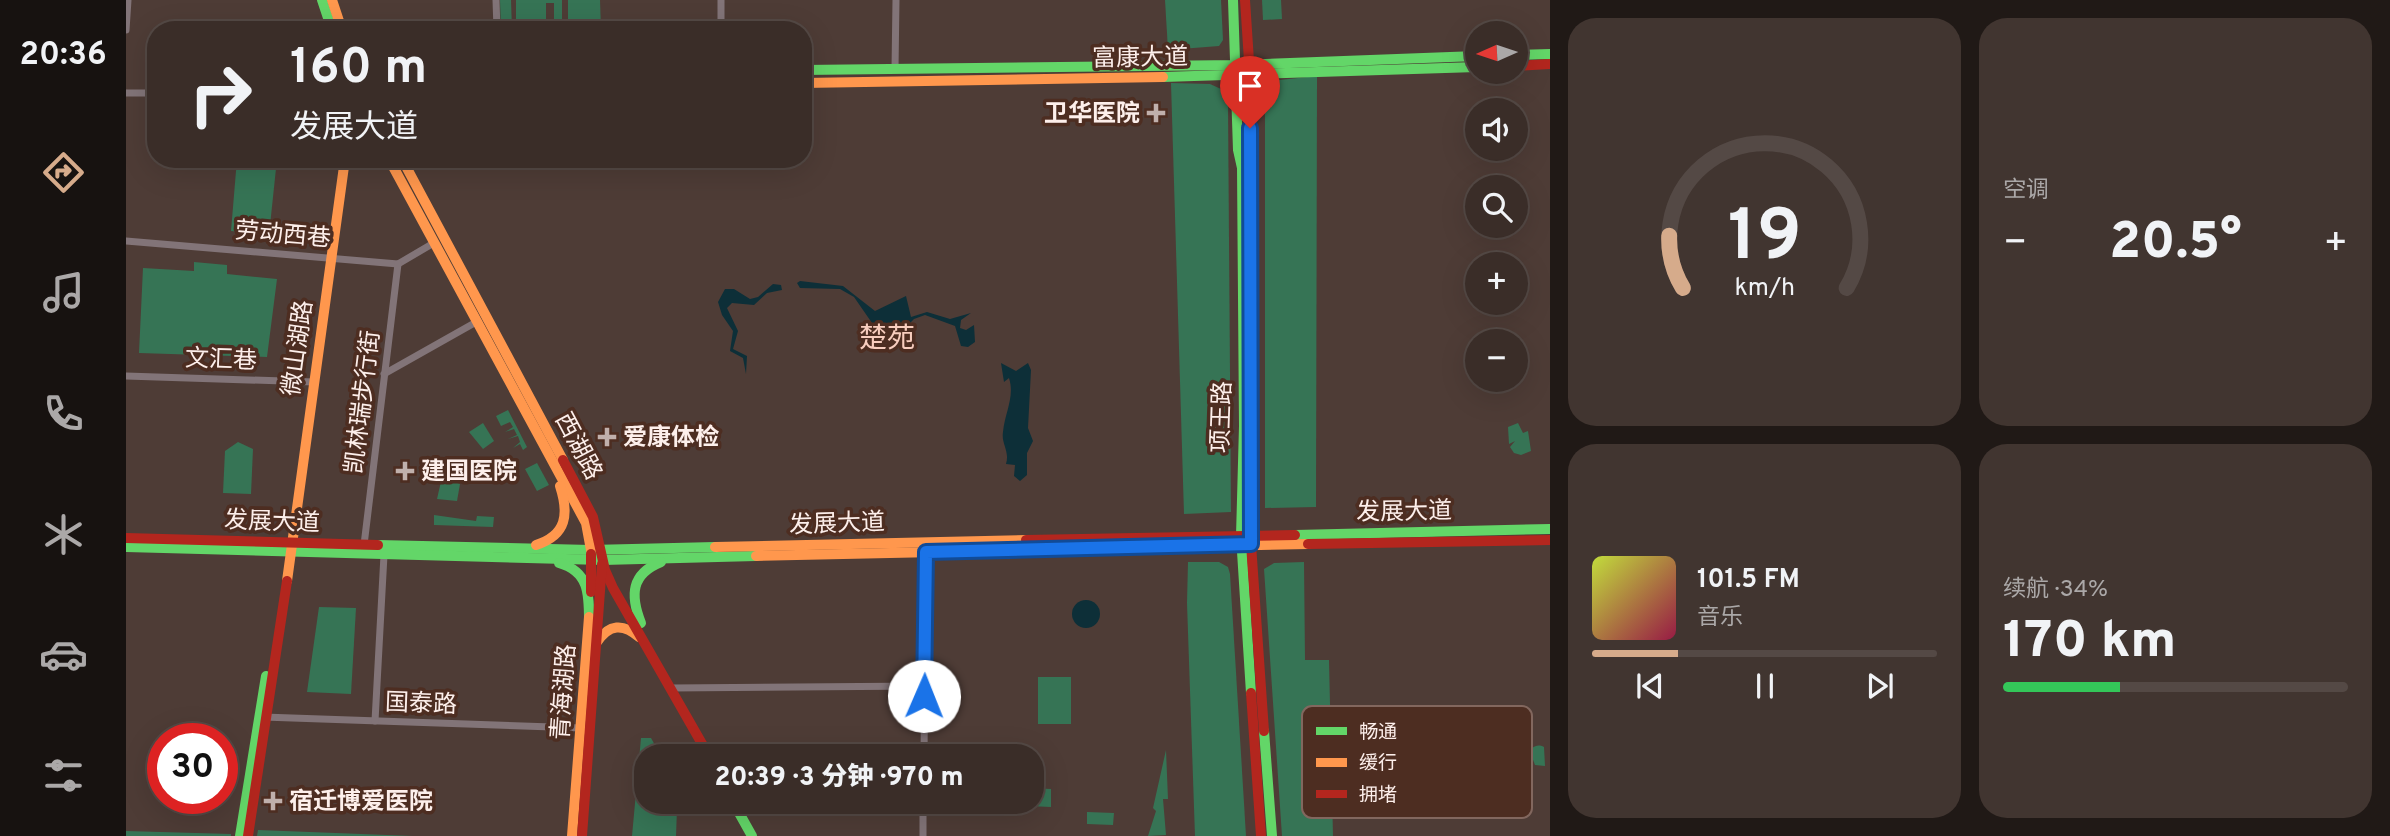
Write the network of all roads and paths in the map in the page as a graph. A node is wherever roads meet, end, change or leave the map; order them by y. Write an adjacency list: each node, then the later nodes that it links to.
1 (128, 0): 13 (street)
2 (321, 0): 9 (main road)
3 (332, 0): 10 (main road)
4 (496, 0): 11 (street)
5 (722, 0): 12 (street)
6 (896, 0): 22 (street)
7 (1233, 0): 19 (main road, 项王路)
8 (1245, 0): 17 (main road, 项王路)
9 (329, 21)
10 (339, 21)
11 (497, 21)
12 (723, 21)
13 (126, 30)
14 (1550, 54): 15 (main road)
15 (1528, 55)
16 (1465, 56): 17 (main road, 富康大道)
17 (1249, 64): 19 (main road, 富康大道); 25 (main road, 项王路)
18 (1550, 64): 20 (main road)
19 (1236, 65): 22 (main road, 富康大道); 24 (main road, 项王路)
20 (1528, 65)
21 (1465, 67): 25 (main road, 富康大道)
22 (895, 69): 23 (main road, 富康大道)
23 (812, 71)
24 (1237, 76): 25 (main road, 富康大道); 26 (main road, 富康大道); 45 (main road, 项王路)
25 (1250, 76): 45 (main road, 项王路)
26 (812, 83)
27 (126, 93): 28 (street)
28 (147, 93)
29 (344, 168): 34 (main road, 微山湖路)
30 (394, 168): 33 (main road, 西湖路)
31 (407, 168): 36 (main road, 西湖路)
32 (126, 242): 34 (street, 劳动西巷)
33 (432, 244): 35 (street); 37 (main road, 西湖路)
34 (331, 257): 35 (street, 劳动西巷); 40 (main road, 微山湖路)
35 (398, 264): 38 (street, 凯林瑞步行街)
36 (486, 317): 37 (street); 42 (main road, 西湖路)
37 (475, 323): 38 (street); 41 (main road, 西湖路)
38 (384, 374): 47 (street, 凯林瑞步行街)
39 (126, 376): 40 (street, 文汇巷)
40 (314, 382): 50 (main road, 微山湖路)
41 (550, 458): 52 (main road); 54 (main road, 西湖路)
42 (593, 517): 49 (main road); 54 (main road, 西湖路)
43 (1550, 529): 45 (main road, 发展大道)
44 (126, 538): 50 (main road, 发展大道)
45 (1246, 540): 46 (main road, 发展大道); 49 (main road, 发展大道); 51 (main road, 发展大道); 74 (main road, 项王路); 75 (main road, 项王路)
46 (1550, 540)
47 (364, 545): 50 (main road, 发展大道); 52 (main road, 发展大道)
48 (126, 547): 50 (main road, 发展大道)
49 (635, 548): 54 (main road, 发展大道)
50 (289, 549): 53 (main road, 发展大道); 61 (main road, 微山湖路)
51 (926, 552): 55 (main road, 发展大道); 59 (street)
52 (519, 554): 53 (main road, 发展大道); 54 (main road, 发展大道); 56 (main road)
53 (383, 555): 62 (street)
54 (597, 555): 55 (main road, 发展大道); 56 (main road, 青海湖路); 57 (main road, 青海湖路); 58 (main road, 西湖路)
55 (698, 558): 58 (main road)
56 (589, 624): 63 (main road, 青海湖路)
57 (597, 642): 58 (main road); 71 (main road, 青海湖路)
58 (654, 655): 60 (main road, 西湖路)
59 (925, 686): 60 (street); 65 (street)
60 (672, 688): 64 (main road, 西湖路)
61 (263, 717): 62 (street, 国泰路); 68 (main road, 微山湖路); 69 (main road, 微山湖路)
62 (375, 721): 63 (street, 国泰路)
63 (582, 728): 70 (main road, 青海湖路)
64 (702, 744)
65 (924, 744)
66 (740, 814): 72 (main road)
67 (923, 814): 73 (street)
68 (240, 836)
69 (248, 836)
70 (572, 836)
71 (582, 836)
72 (752, 836)
73 (923, 836)
74 (1261, 836)
75 (1272, 836)

